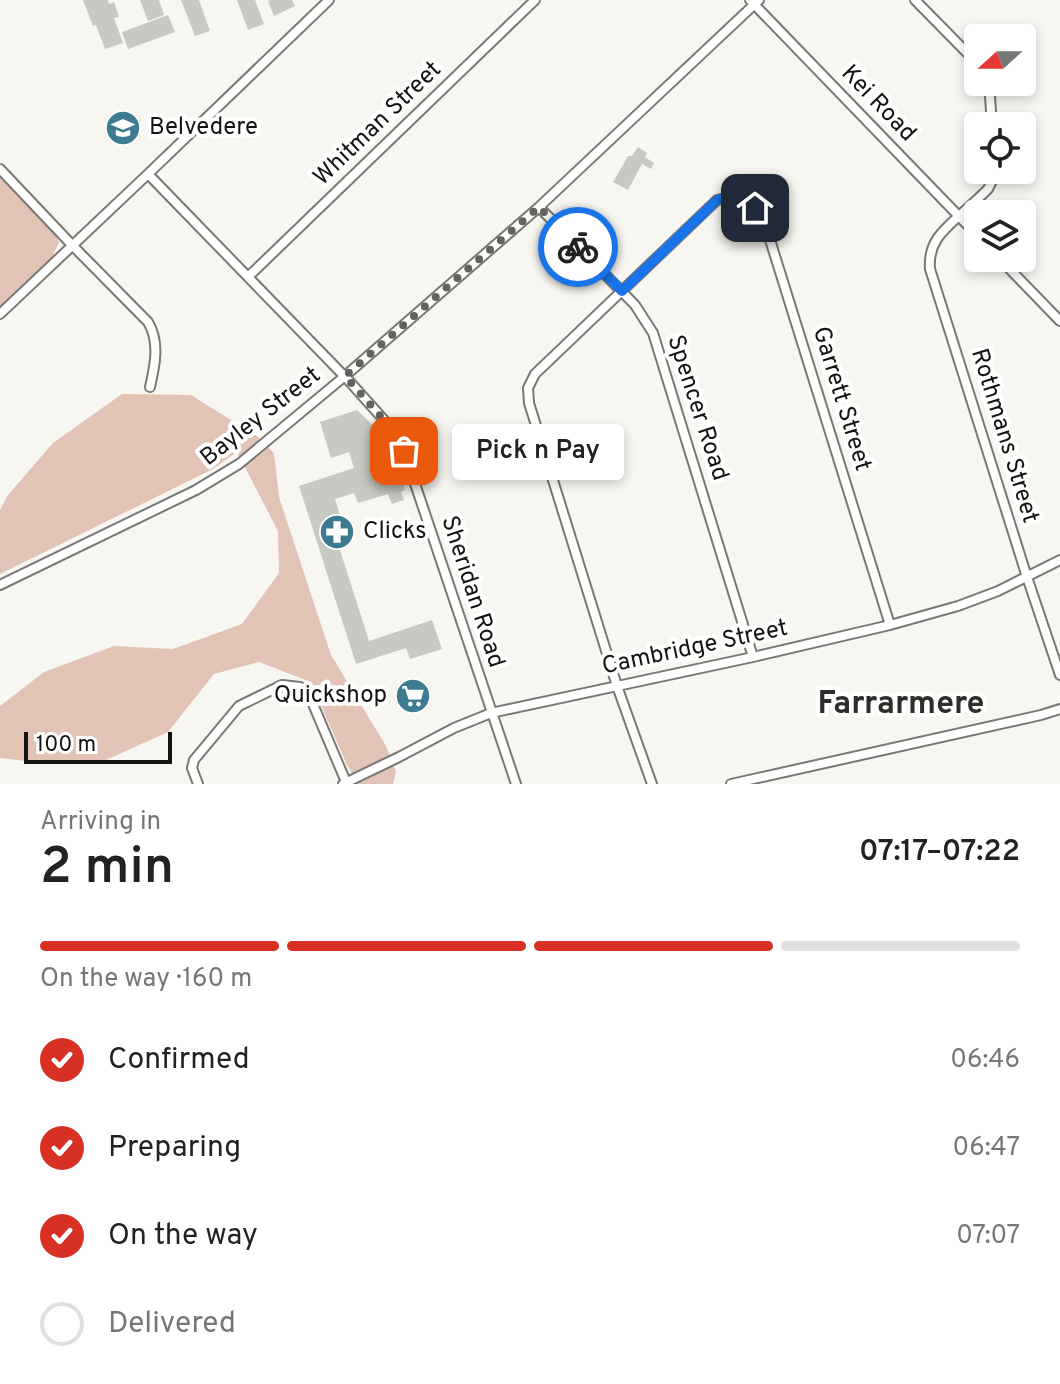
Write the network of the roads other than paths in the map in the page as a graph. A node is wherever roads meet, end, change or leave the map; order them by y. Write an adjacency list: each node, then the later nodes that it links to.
1 (329, 0): 7 (street)
2 (535, 0): 14 (street, Whitman Street)
3 (915, 0): 5 (street)
4 (754, 1): 9 (street, Bayley Street); 10 (street, Kei Road)
5 (964, 50)
6 (0, 169): 12 (street)
7 (148, 174): 12 (street); 14 (street, Sheridan Road)
8 (990, 184): 10 (street, Rothmans Street)
9 (539, 207): 15 (street, Spencer Road); 18 (street, Bayley Street)
10 (959, 216): 11 (street, Kei Road); 21 (street, Rothmans Street)
11 (964, 221)
12 (72, 245): 16 (street); 19 (street)
13 (1013, 272): 17 (street)
14 (249, 276): 18 (street, Sheridan Road)
15 (622, 291): 23 (street, Garrett Street); 24 (street, Spencer Road); 26 (street)
16 (0, 314)
17 (1060, 321)
18 (345, 376): 22 (street, Bayley Street); 28 (street, Sheridan Road)
19 (150, 387)
20 (1060, 560): 21 (street, Cambridge Street)
21 (1027, 577): 23 (street, Cambridge Street); 25 (street, Rothmans Street)
22 (0, 585)
23 (890, 625): 24 (street, Cambridge Street)
24 (753, 657): 26 (street, Cambridge Street)
25 (1060, 675)
26 (617, 686): 28 (street, Cambridge Street); 32 (street)
27 (1060, 709): 33 (street)
28 (491, 713): 29 (street, Cambridge Street); 31 (street, Sheridan Road)
29 (344, 783): 30 (street)
30 (198, 784)
31 (516, 784)
32 (652, 784)
33 (731, 784)

